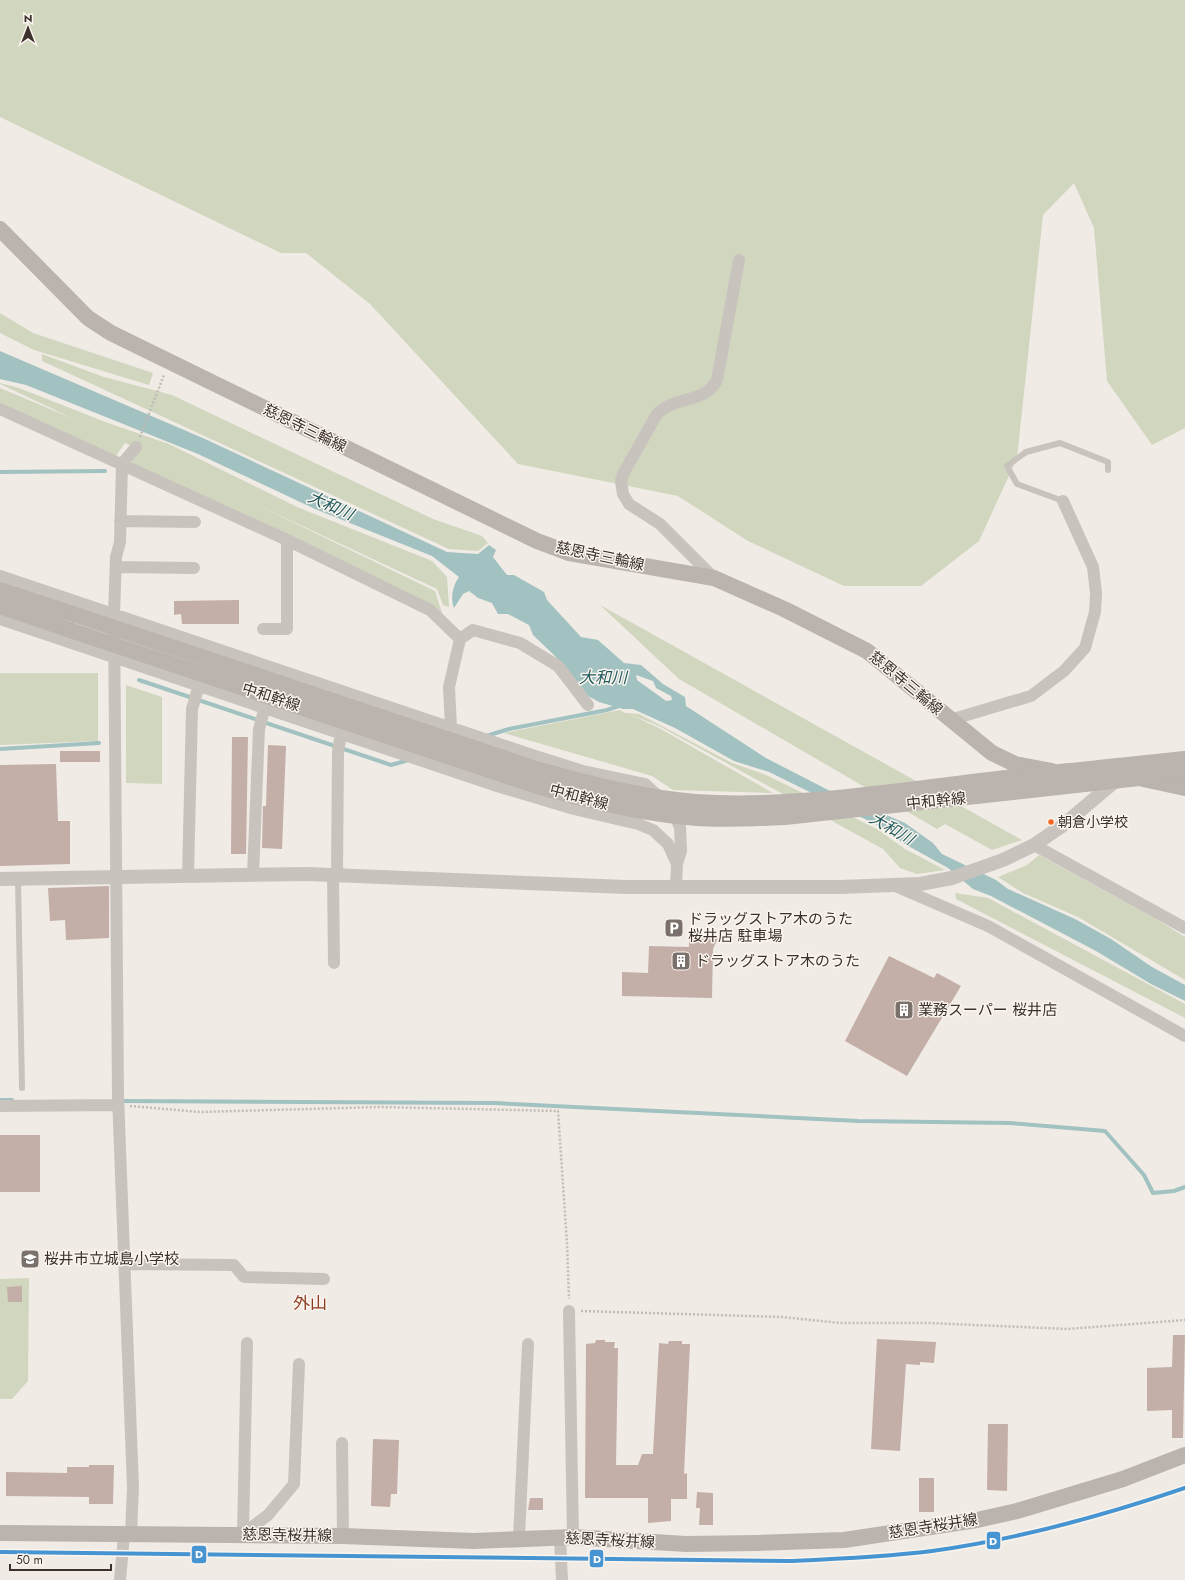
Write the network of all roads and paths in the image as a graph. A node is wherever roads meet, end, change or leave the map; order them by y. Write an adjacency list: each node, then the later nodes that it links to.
1 (0, 229): 3 (main road, 慈恩寺三輪線)
2 (739, 260): 15 (street)
3 (167, 366): 5 (path); 15 (main road, 慈恩寺三輪線)
4 (0, 409): 6 (street)
5 (136, 447): 6 (street)
6 (122, 464): 9 (street); 11 (street)
7 (1108, 470): 8 (lane)
8 (1063, 501): 27 (street)
9 (120, 522): 10 (street); 12 (street)
10 (195, 522)
11 (287, 540): 21 (street); 22 (street)
12 (116, 567): 13 (street); 18 (street)
13 (194, 568)
14 (0, 576): 18 (street)
15 (714, 578): 27 (main road, 慈恩寺三輪線)
16 (0, 590): 20 (main road, 中和幹線)
17 (0, 606): 20 (main road, 中和幹線)
18 (114, 615): 23 (street); 28 (street)
19 (0, 619): 23 (street)
20 (73, 623): 31 (main road, 中和幹線, bridge); 32 (main road, 中和幹線, bridge)
21 (263, 629)
22 (460, 639): 25 (street); 28 (street)
23 (114, 656): 24 (street); 40 (street)
24 (199, 685): 26 (street); 37 (street)
25 (588, 705)
26 (265, 707): 29 (street); 38 (street)
27 (950, 720): 33 (main road, 慈恩寺三輪線)
28 (451, 727): 36 (street)
29 (341, 733): 36 (street); 39 (street)
30 (1185, 754): 33 (street)
31 (1185, 759)
32 (1185, 773)
33 (1123, 775): 34 (main road, 慈恩寺三輪線); 35 (street)
34 (1185, 788)
35 (1034, 845): 43 (street); 45 (street)
36 (677, 864): 44 (street)
37 (188, 875): 38 (street); 40 (street)
38 (253, 875): 39 (street)
39 (335, 875): 44 (street); 46 (street)
40 (116, 876): 41 (street); 49 (street)
41 (18, 878): 42 (street); 48 (lane)
42 (0, 879)
43 (893, 885): 44 (street); 47 (street)
44 (676, 886)
45 (1185, 928)
46 (334, 963)
47 (1185, 1036)
48 (22, 1088)
49 (118, 1103): 50 (street); 51 (street); 53 (path)
50 (0, 1106)
51 (124, 1264): 52 (street); 62 (street)
52 (324, 1279)
53 (569, 1311): 54 (path); 64 (street)
54 (1185, 1320)
55 (247, 1343): 61 (street)
56 (528, 1344): 65 (street)
57 (299, 1364): 61 (street)
58 (342, 1443): 63 (street)
59 (1185, 1455): 64 (main road, 慈恩寺桜井線)
60 (0, 1533): 62 (main road, 慈恩寺桜井線)
61 (243, 1534): 62 (main road, 慈恩寺桜井線); 63 (main road, 慈恩寺桜井線)
62 (127, 1535): 66 (street)
63 (343, 1536): 65 (main road, 慈恩寺桜井線)
64 (567, 1537): 65 (main road, 慈恩寺桜井線); 67 (street)
65 (519, 1538)
66 (120, 1580)
67 (562, 1580)

